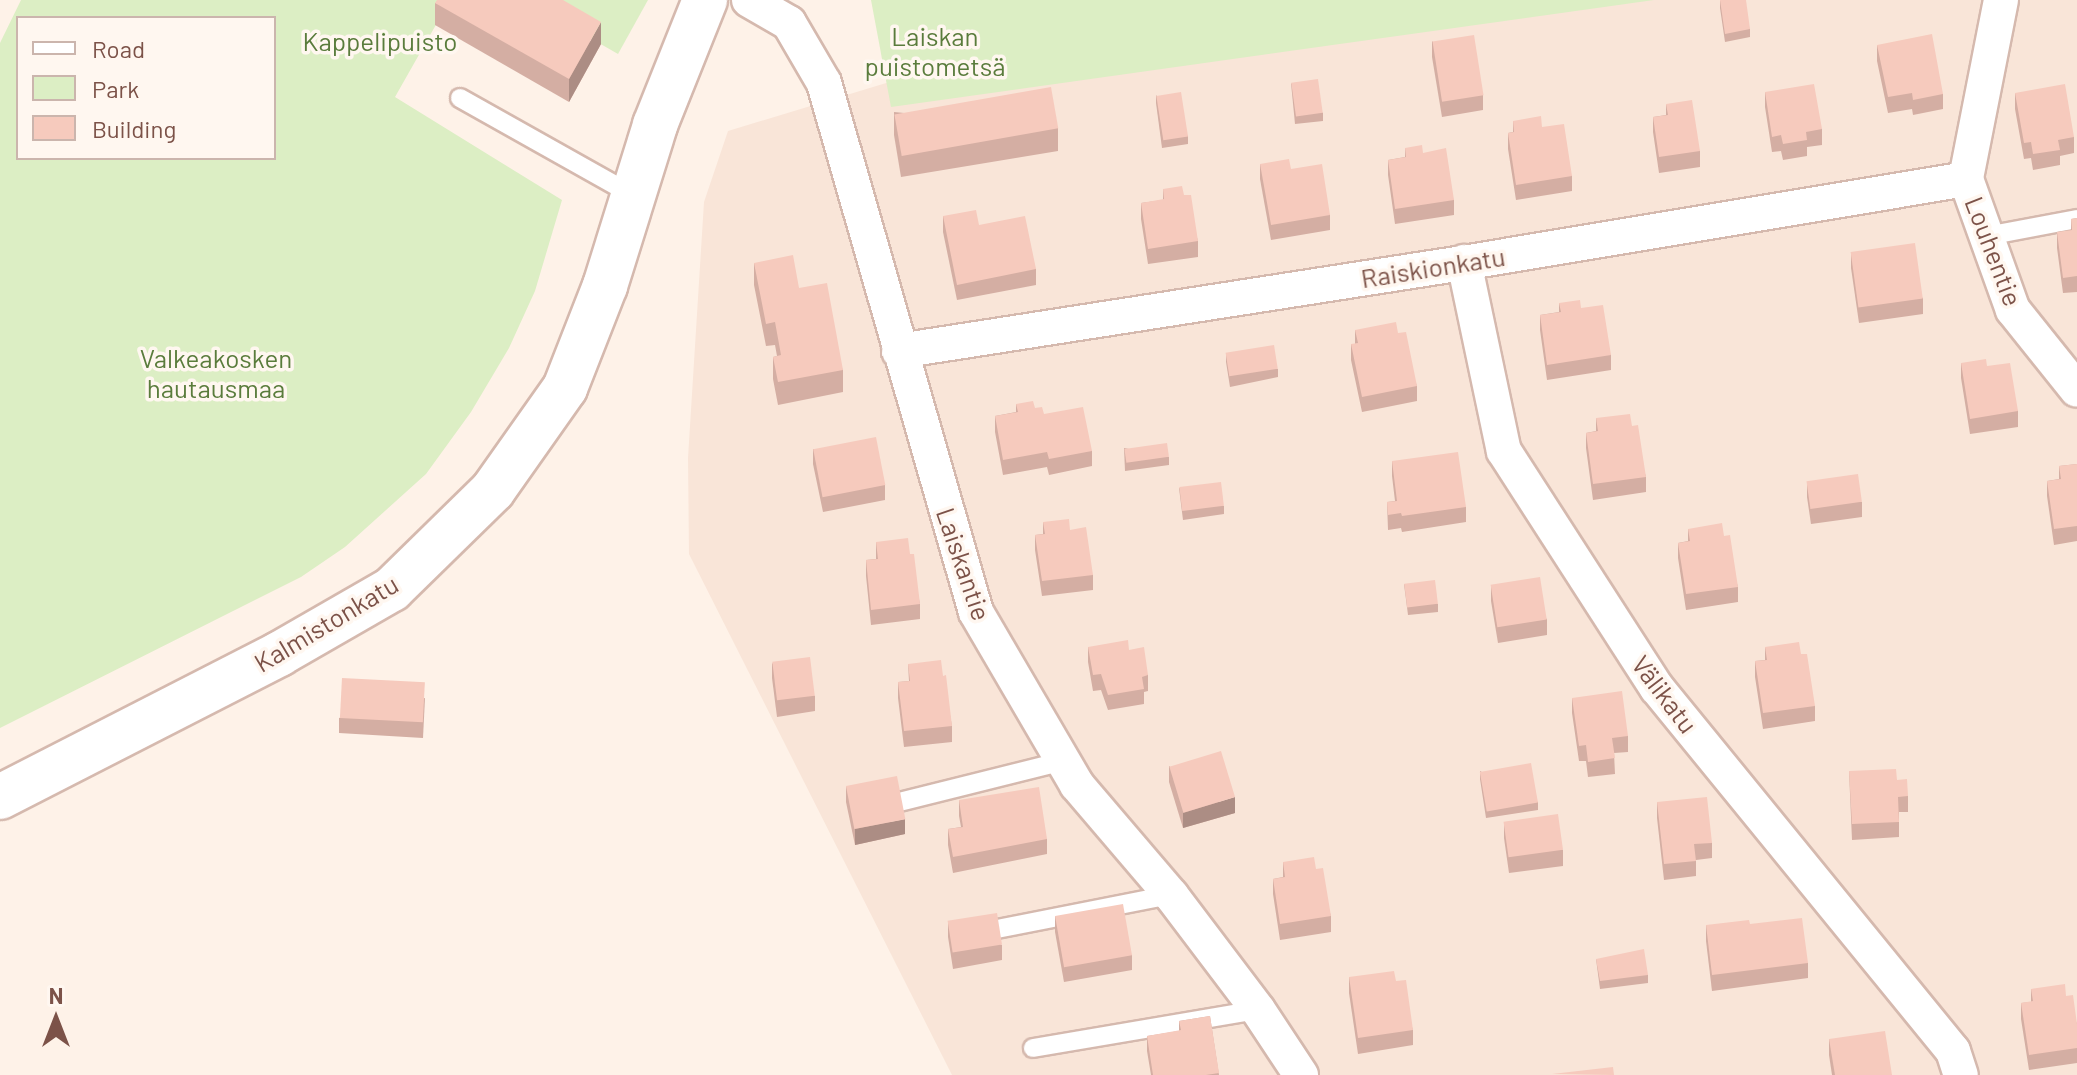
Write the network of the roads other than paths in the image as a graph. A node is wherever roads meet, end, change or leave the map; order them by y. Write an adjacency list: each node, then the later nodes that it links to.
1 (705, 0): 6 (street, Kalmistonkatu)
2 (749, 0): 10 (street, Laiskantie)
3 (2001, 0): 5 (street, Louhentie)
4 (460, 98): 6 (lane)
5 (1966, 179): 8 (street, Louhentie); 9 (street, Raiskionkatu)
6 (633, 195): 13 (street, Kalmistonkatu)
7 (2077, 219): 8 (lane)
8 (1987, 236): 11 (street, Louhentie)
9 (1464, 262): 10 (street, Raiskionkatu); 20 (street, Välikatu)
10 (899, 351): 12 (street, Laiskantie)
11 (2074, 380)
12 (1063, 761): 14 (lane); 15 (street, Laiskantie)
13 (0, 797)
14 (899, 802)
15 (1171, 895): 16 (lane); 17 (street, Laiskantie)
16 (997, 929)
17 (1258, 1010): 18 (lane); 19 (street, Laiskantie)
18 (1033, 1048)
19 (1301, 1075)
20 (1961, 1075)

